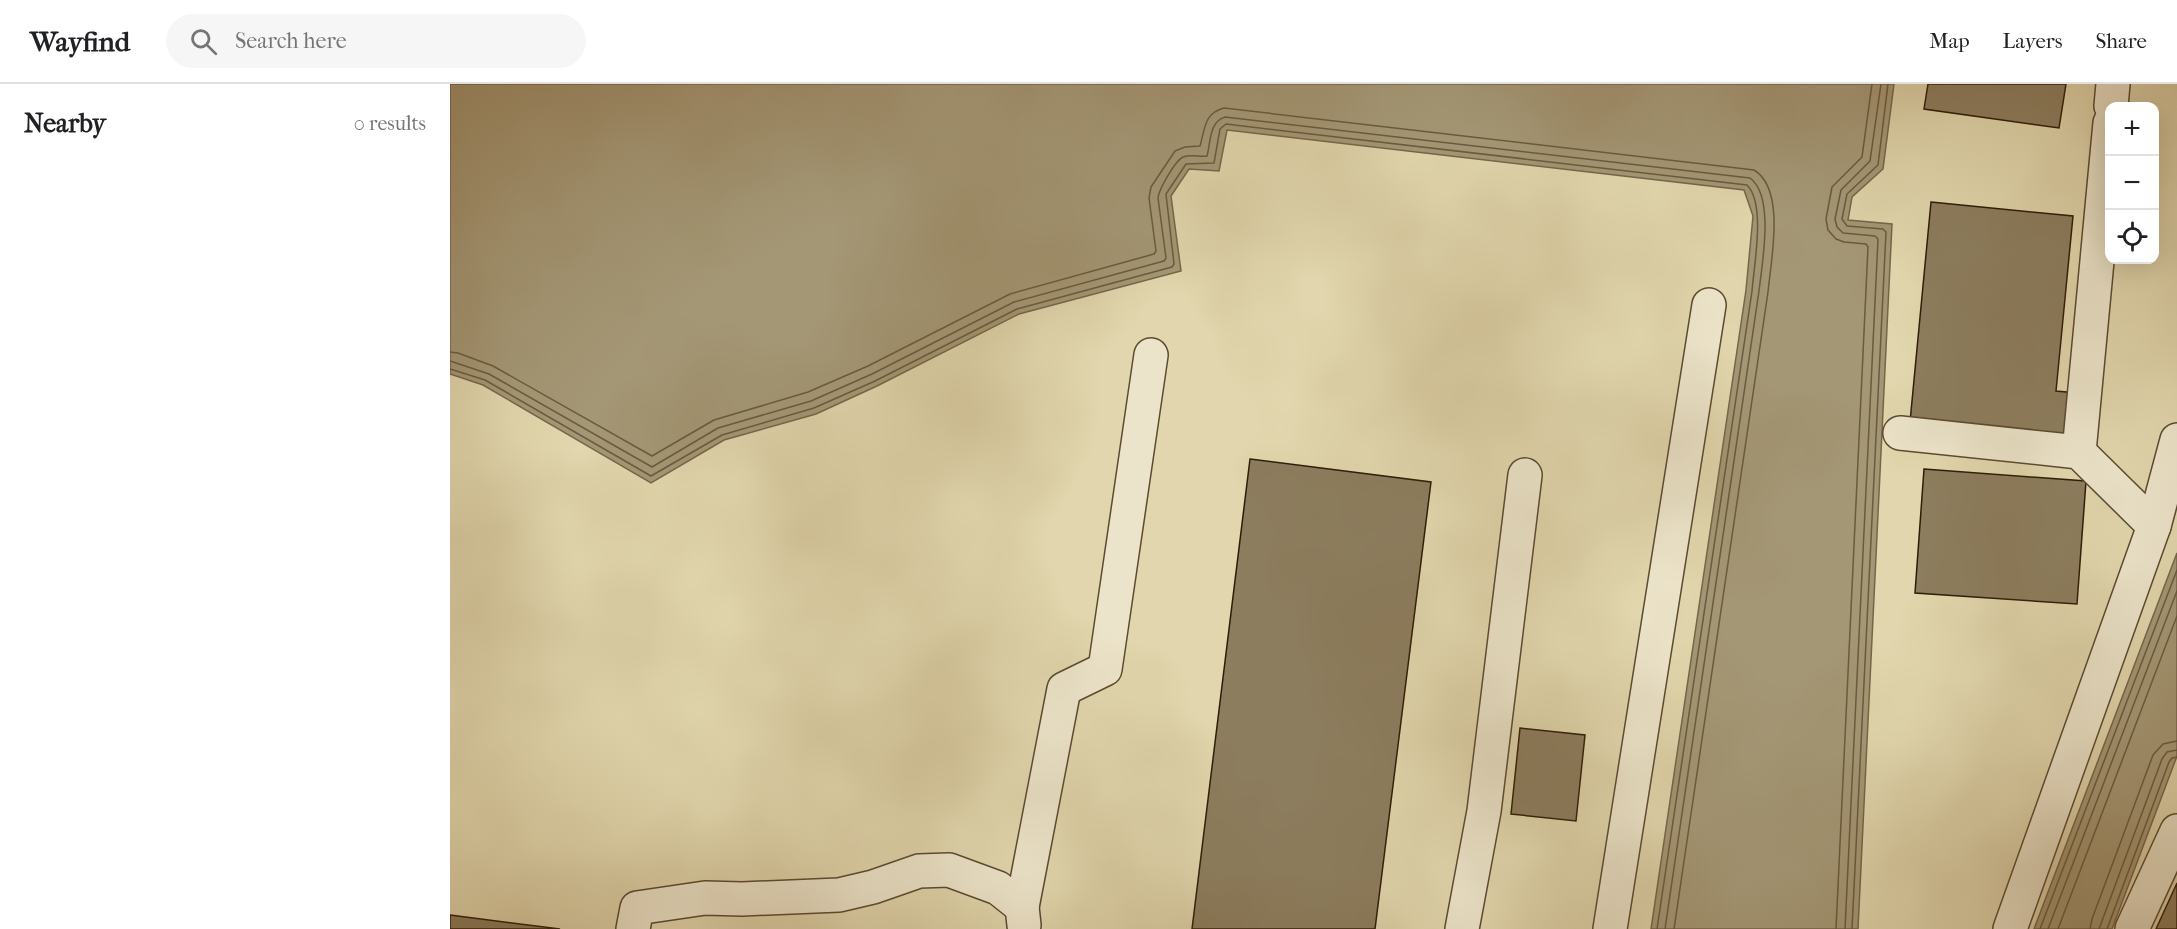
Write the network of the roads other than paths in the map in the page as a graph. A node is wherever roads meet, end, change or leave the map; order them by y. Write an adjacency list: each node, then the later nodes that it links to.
1 (2113, 84): 2 (lane)
2 (2111, 102)
3 (2106, 156): 8 (lane)
4 (1709, 305): 15 (lane)
5 (1151, 355): 13 (lane)
6 (1900, 433): 8 (lane)
7 (2177, 440): 10 (lane)
8 (2079, 452): 10 (lane)
9 (1525, 475): 14 (lane)
10 (2154, 525): 16 (lane)
11 (2177, 831): 17 (lane)
12 (635, 918): 13 (lane)
13 (1023, 918)
14 (1462, 929)
15 (1610, 929)
16 (2010, 929)
17 (2132, 929)

